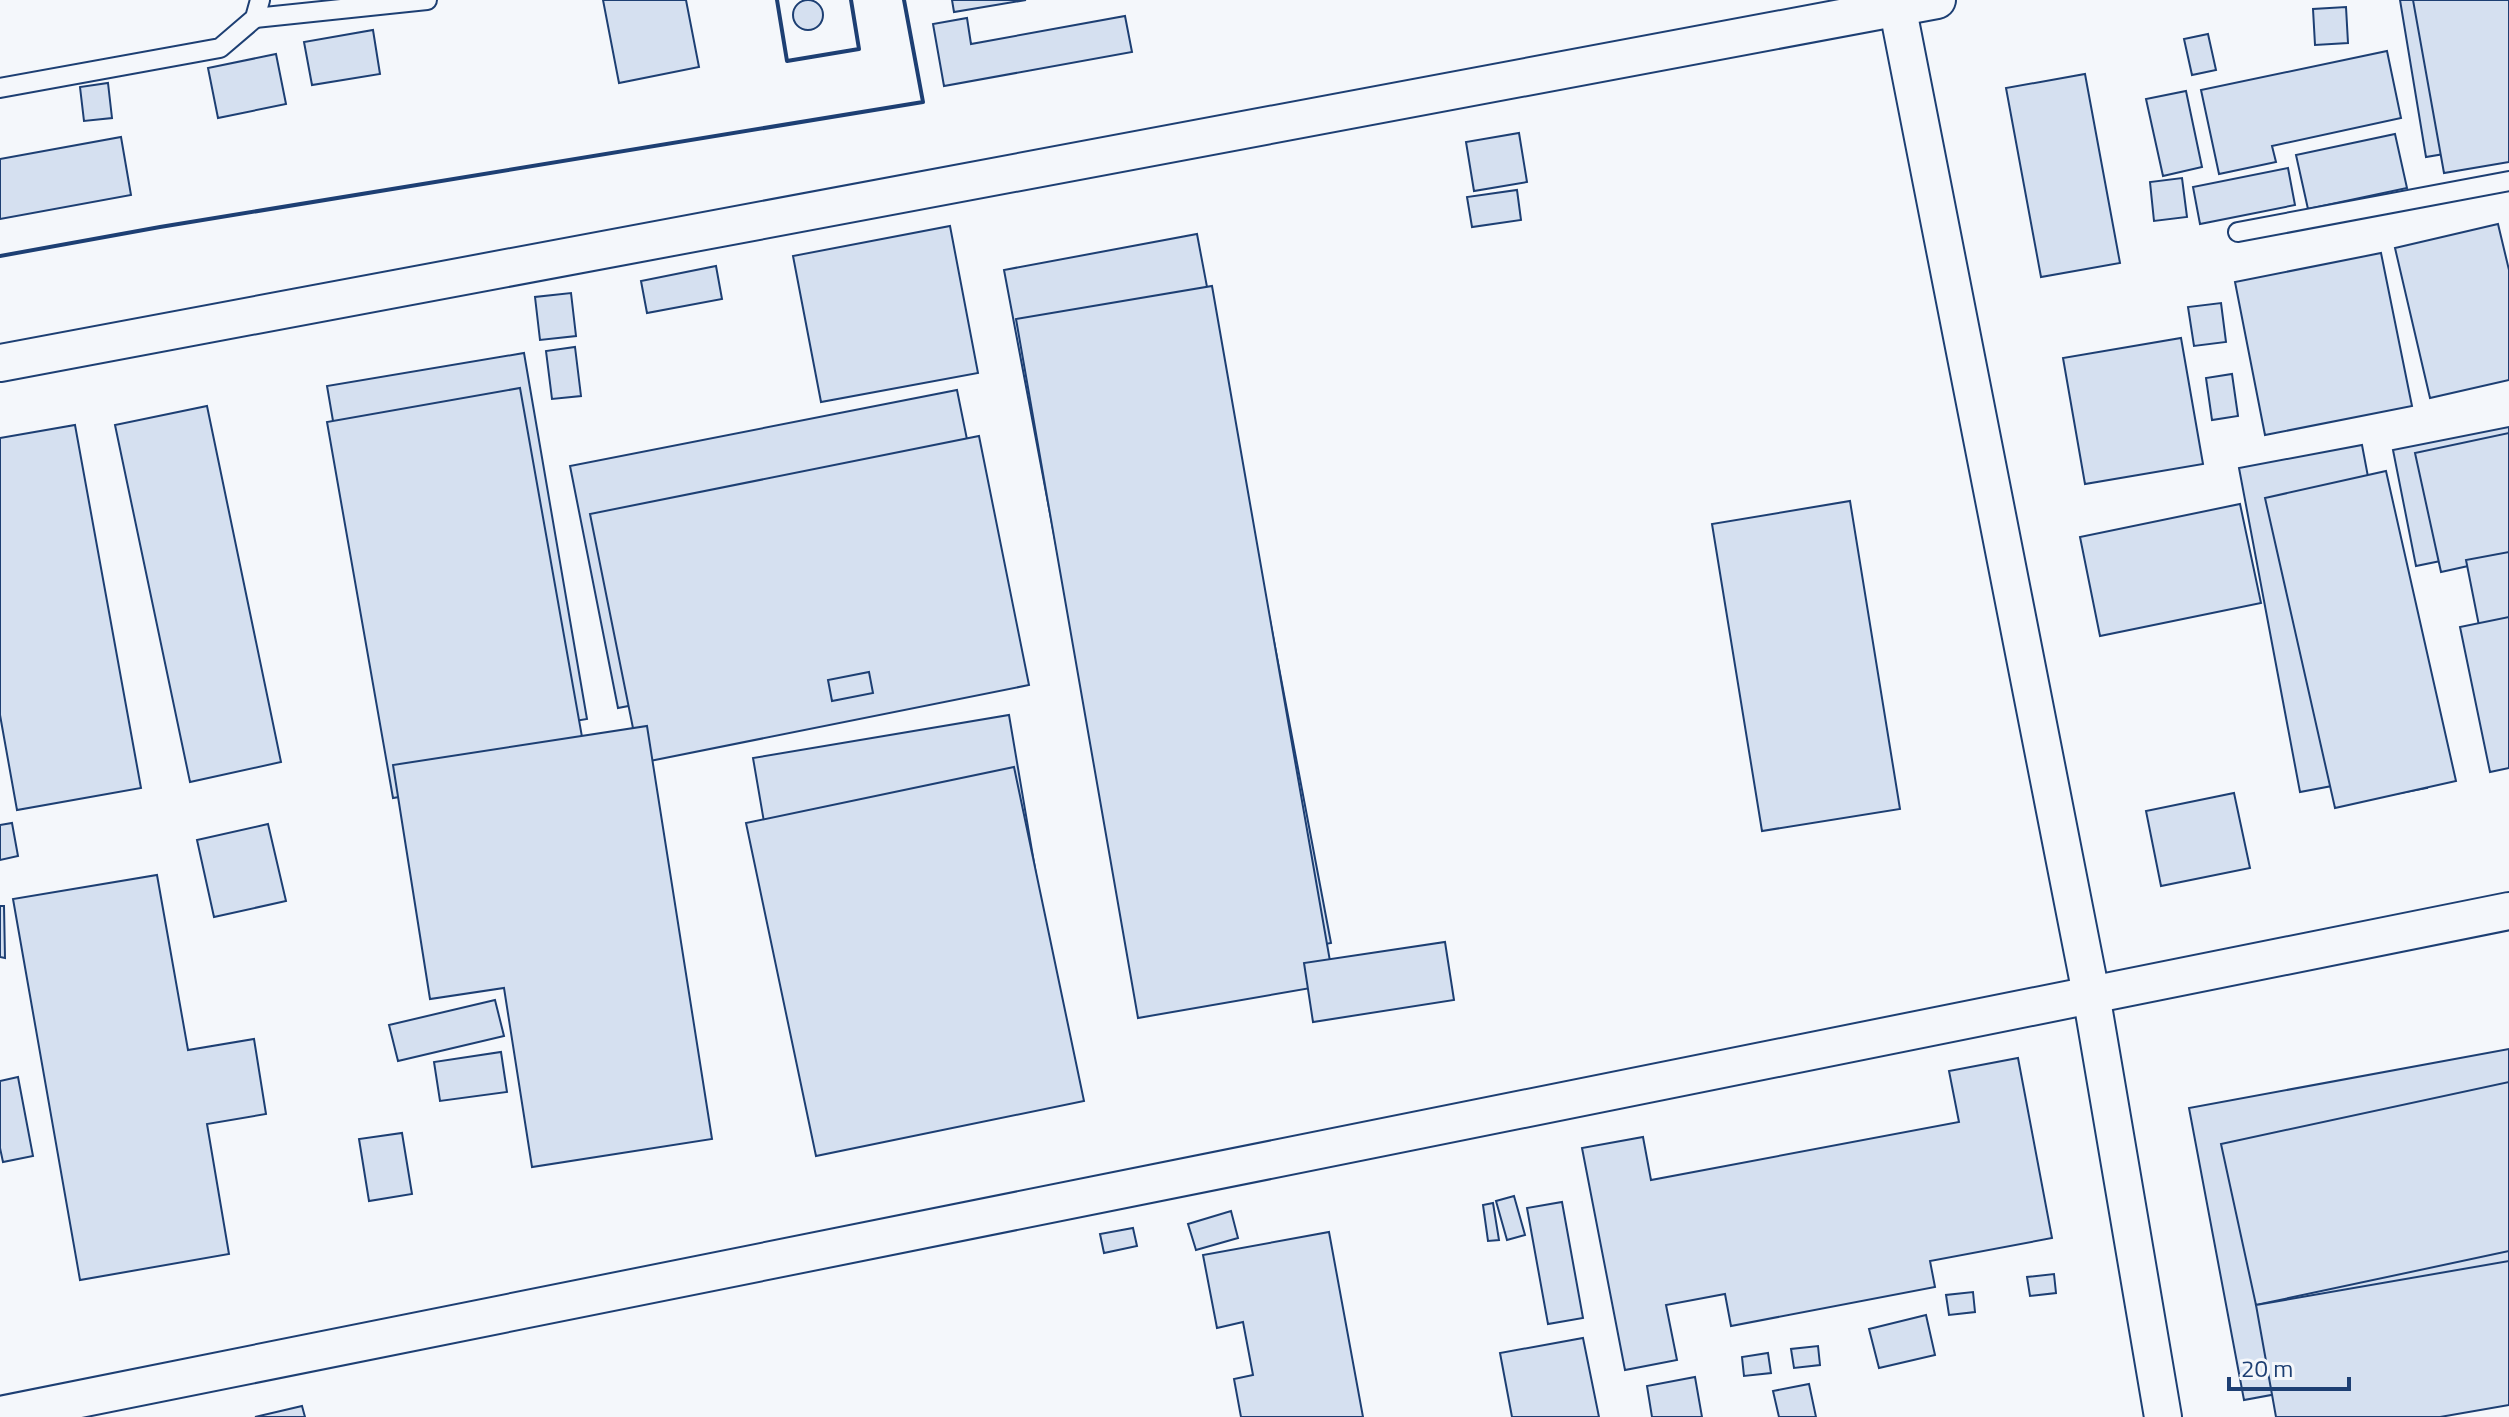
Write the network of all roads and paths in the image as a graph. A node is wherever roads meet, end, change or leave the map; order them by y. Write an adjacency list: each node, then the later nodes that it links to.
1 (427, 0): 4 (lane)
2 (1937, 0): 3 (street)
3 (1896, 4): 8 (street); 10 (street)
4 (257, 9): 5 (lane)
5 (0, 88)
6 (2509, 181): 7 (lane)
7 (2238, 232)
8 (0, 363)
9 (2509, 911): 10 (street)
10 (2091, 994): 11 (street); 12 (street)
11 (0, 1415)
12 (2163, 1417)

